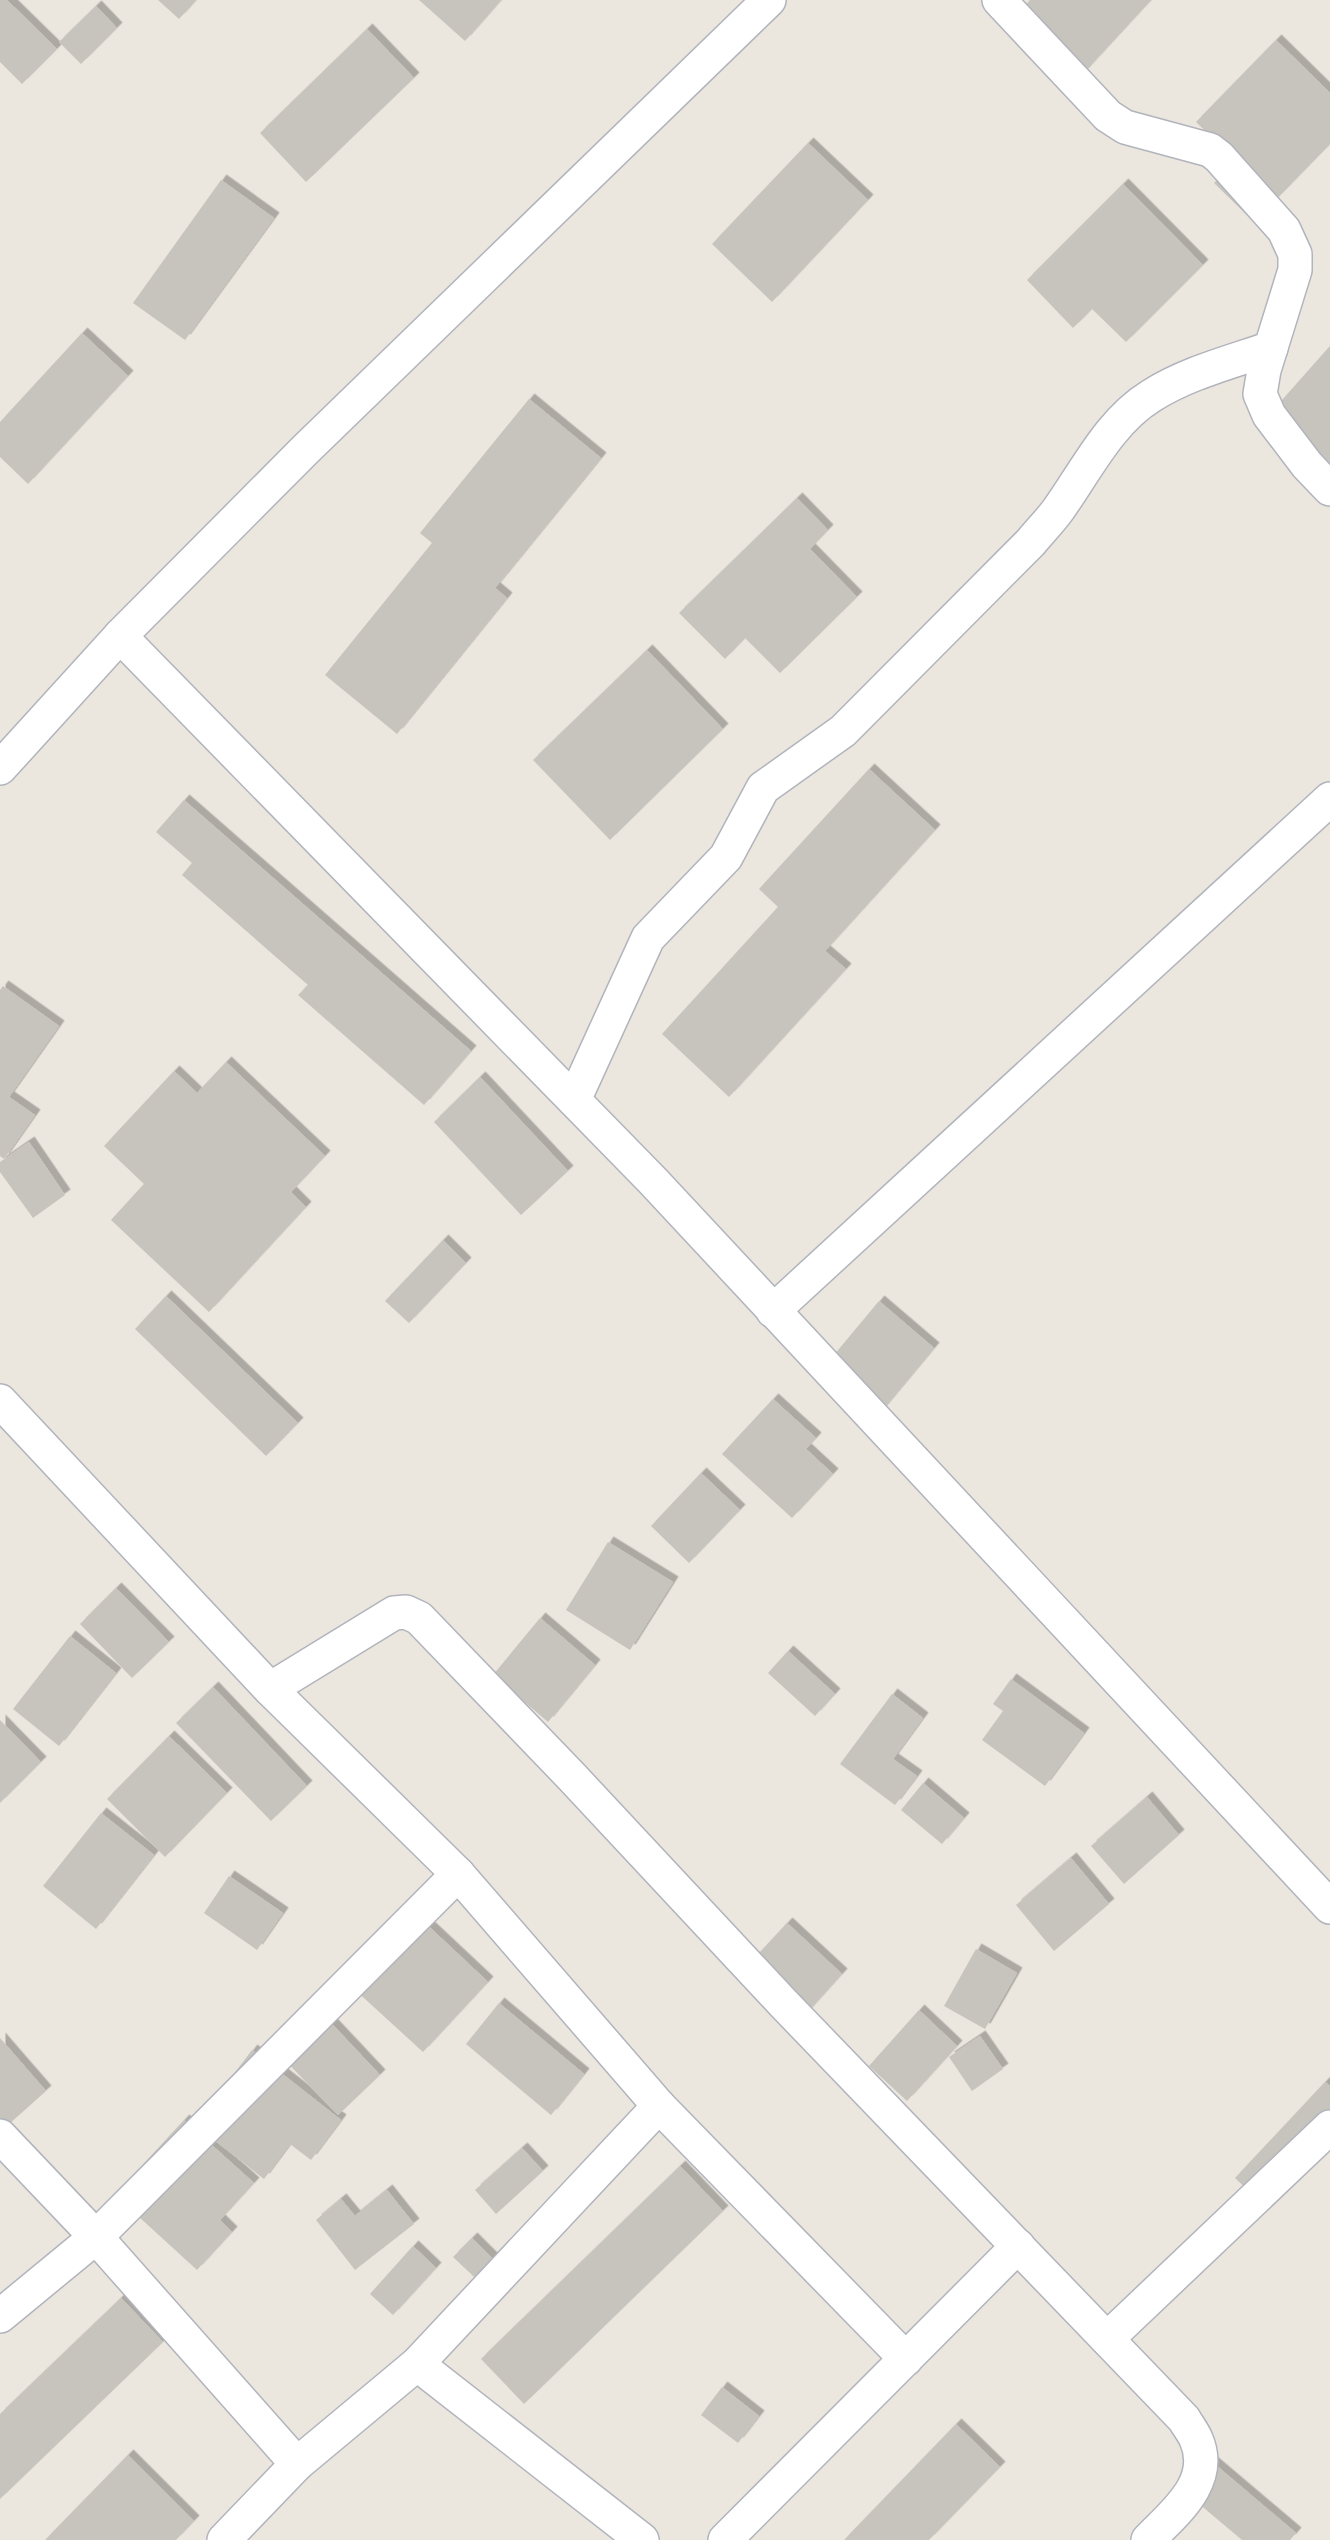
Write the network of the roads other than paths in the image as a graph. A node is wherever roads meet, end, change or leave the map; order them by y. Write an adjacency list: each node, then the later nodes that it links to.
1 (769, 0): 5 (street)
2 (999, 0): 3 (street)
3 (1271, 348): 4 (street); 8 (street)
4 (1330, 489)
5 (120, 636): 6 (street); 8 (street)
6 (0, 768)
7 (1330, 799): 9 (street)
8 (574, 1100): 9 (street)
9 (772, 1311): 13 (street)
10 (0, 1401): 11 (street)
11 (270, 1689): 12 (street); 18 (street)
12 (458, 1874): 14 (street); 17 (street)
13 (1330, 1907)
14 (659, 2106): 21 (street); 22 (street)
15 (1330, 2127): 20 (street)
16 (0, 2136): 17 (street)
17 (96, 2237): 19 (street); 23 (street)
18 (1018, 2246): 20 (street); 21 (street)
19 (0, 2316)
20 (1107, 2339): 27 (street)
21 (906, 2359): 26 (street)
22 (417, 2364): 23 (street); 25 (street)
23 (297, 2464): 24 (street)
24 (224, 2540)
25 (642, 2540)
26 (726, 2540)
27 (1148, 2540)

